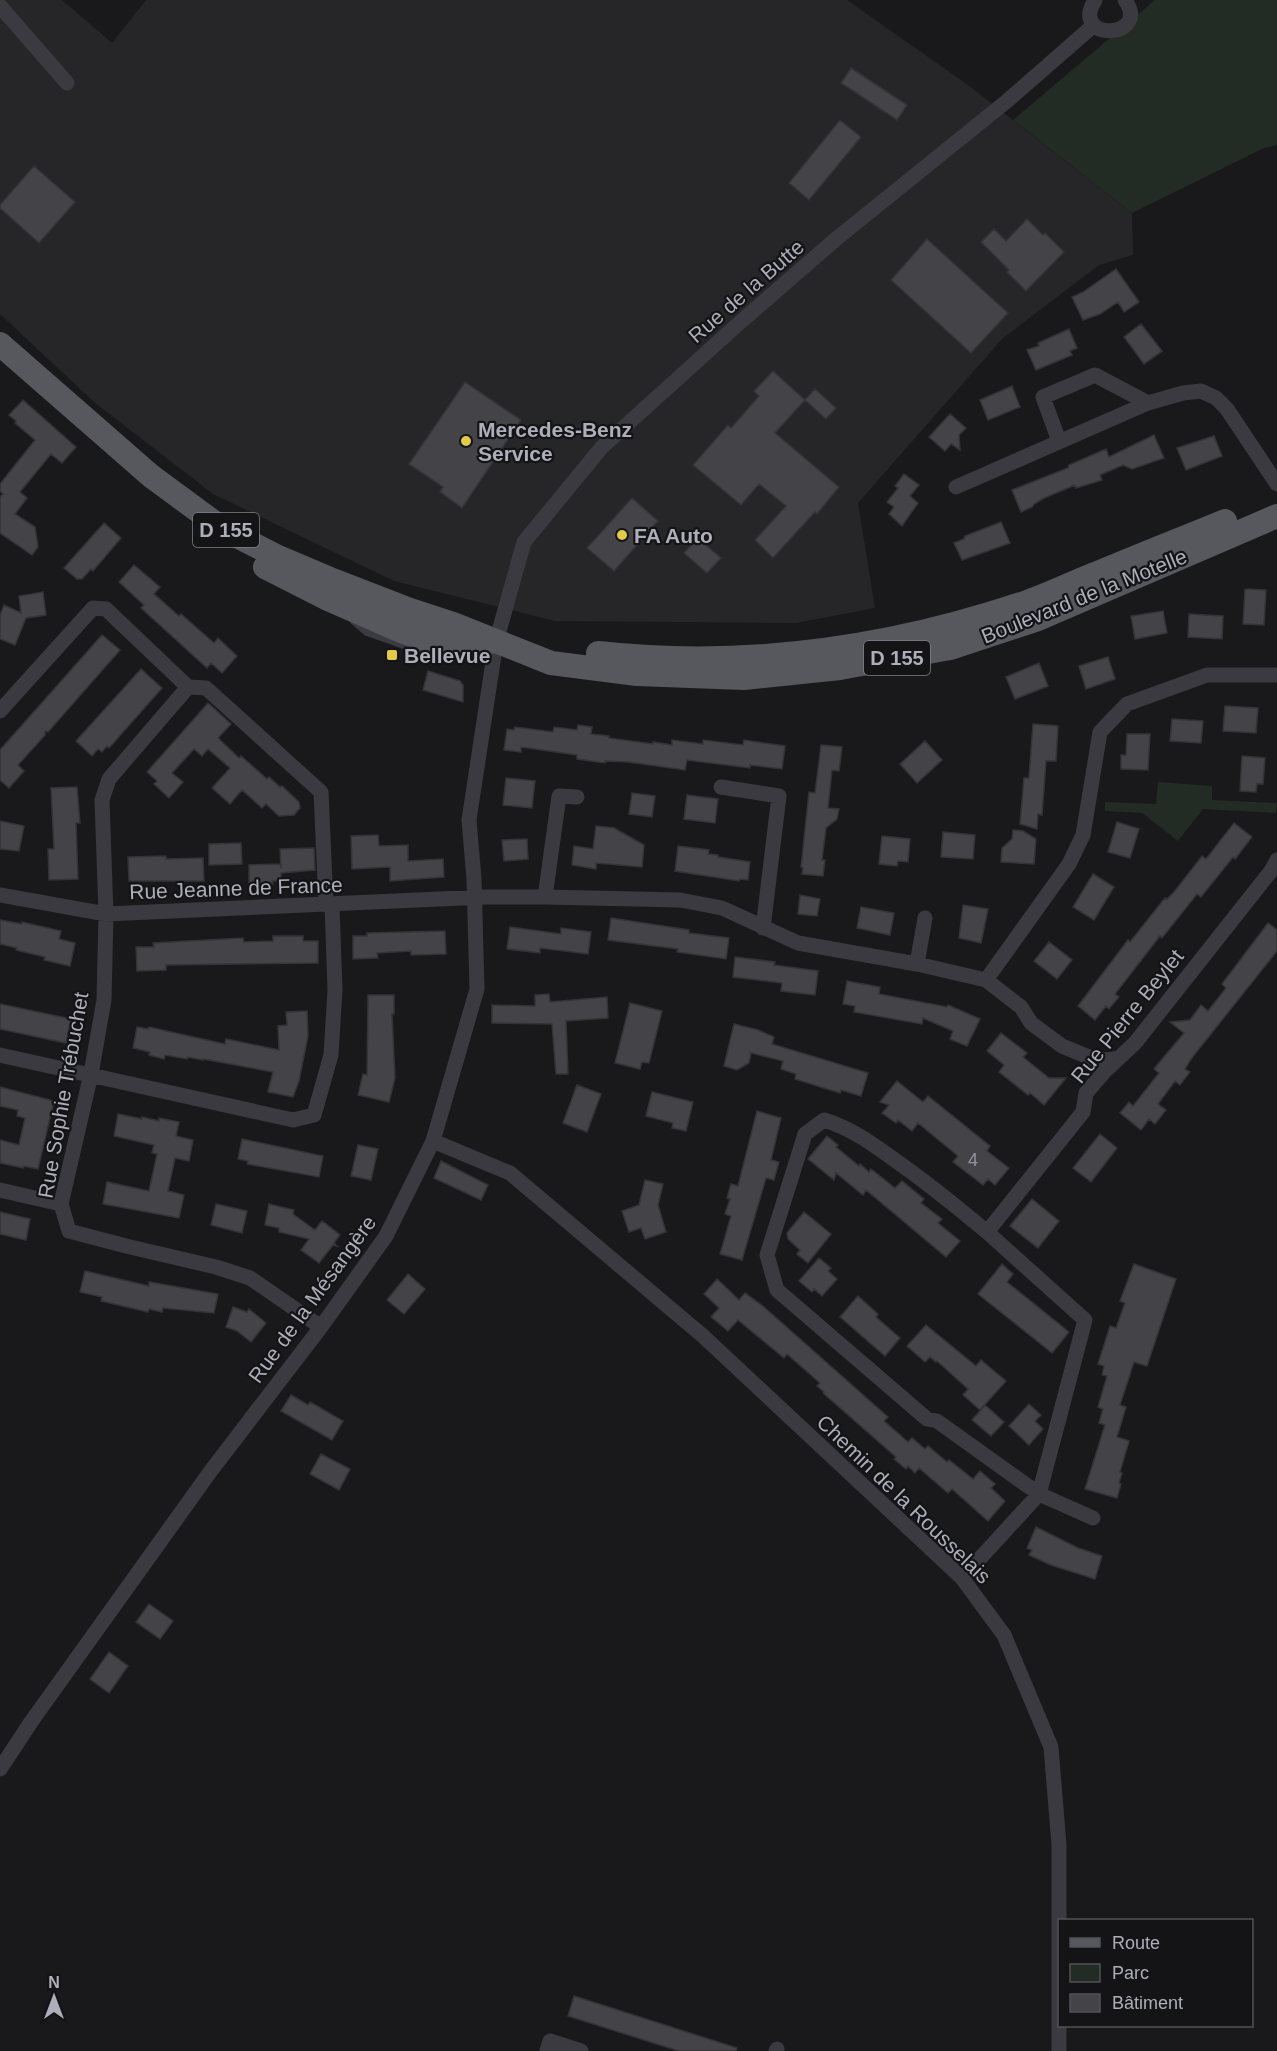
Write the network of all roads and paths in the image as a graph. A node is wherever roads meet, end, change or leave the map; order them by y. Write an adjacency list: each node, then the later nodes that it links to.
1 (1093, 0): 4 (street)
2 (1125, 0): 4 (street)
3 (0, 6): 5 (street)
4 (1094, 25): 13 (street, Rue de la Butte)
5 (67, 83)
6 (4, 356): 13 (main road, Boulevard de la Motelle / D 155); 13 (main road, Boulevard de la Motelle / D 155)
7 (1148, 403): 8 (street); 8 (street); 9 (street)
8 (1059, 441): 10 (street)
9 (1277, 484)
10 (956, 487)
11 (1277, 499): 13 (main road, Boulevard de la Motelle / D 155)
12 (1277, 516): 13 (main road, Boulevard de la Motelle / D 155)
13 (496, 642): 22 (street, Rue de la Mésangère)
14 (1277, 675): 28 (street)
15 (188, 687): 16 (street); 23 (street); 24 (street, Rue Sophie Trébuchet)
16 (0, 711)
17 (721, 787): 26 (street)
18 (577, 797): 21 (street)
19 (1277, 860): 30 (street, Rue Pierre Beylet)
20 (0, 895): 24 (street, Rue Jeanne de France)
21 (544, 897): 22 (street, Rue Jeanne de France); 26 (street, Rue Jeanne de France)
22 (475, 898): 23 (street, Rue Jeanne de France); 32 (street, Rue de la Mésangère)
23 (329, 905): 24 (street, Rue Jeanne de France); 31 (street)
24 (106, 914): 31 (street, Rue Sophie Trébuchet)
25 (925, 918): 27 (street)
26 (763, 928): 27 (street, Rue Jeanne de France)
27 (916, 964): 28 (street, Rue Jeanne de France)
28 (986, 980): 30 (street)
29 (0, 1055): 31 (street)
30 (1119, 1058): 35 (street, Rue Pierre Beylet)
31 (91, 1074): 34 (street, Rue Sophie Trébuchet)
32 (433, 1141): 36 (street, Rue de la Mésangère); 39 (street, Chemin de la Rousselais)
33 (0, 1190): 34 (street)
34 (61, 1204): 36 (street, Rue Sophie Trébuchet)
35 (987, 1232): 37 (street); 37 (street)
36 (321, 1327): 40 (street, Rue de la Mésangère)
37 (1039, 1494): 38 (street); 39 (street)
38 (1093, 1518)
39 (962, 1578): 41 (street, Chemin de la Rousselais)
40 (0, 1769)
41 (1059, 1919)
42 (1059, 2027): 45 (street, Chemin de la Rousselais)
43 (548, 2046): 44 (street)
44 (581, 2051)
45 (1059, 2051)

